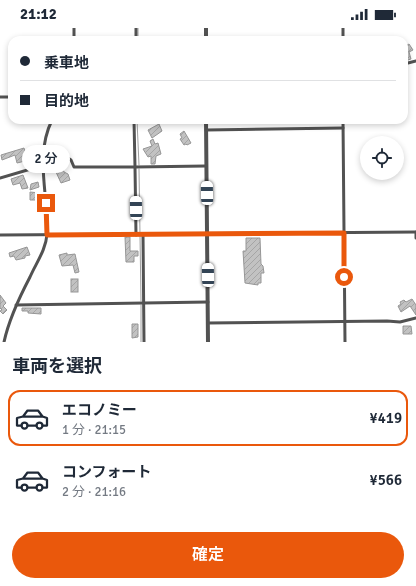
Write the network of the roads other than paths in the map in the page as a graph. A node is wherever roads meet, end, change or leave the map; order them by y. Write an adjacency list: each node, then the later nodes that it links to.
1 (50, 124): 7 (street)
2 (134, 124): 10 (street)
3 (206, 124): 6 (street)
4 (343, 124): 5 (street)
5 (343, 128): 6 (street); 13 (street)
6 (206, 130): 9 (street)
7 (42, 159): 8 (street); 10 (street)
8 (41, 166): 11 (street); 18 (street)
9 (206, 166): 10 (street); 16 (street)
10 (135, 167): 14 (street)
11 (0, 178)
12 (416, 232): 13 (street); 19 (street)
13 (344, 233): 16 (street); 24 (street)
14 (136, 234): 15 (street); 18 (street)
15 (143, 234): 16 (street); 21 (street)
16 (207, 234): 20 (street)
17 (0, 235): 18 (street)
18 (47, 235): 22 (street)
19 (416, 238)
20 (208, 302): 21 (street); 25 (street)
21 (144, 303): 22 (street); 27 (street)
22 (16, 305): 26 (street)
23 (416, 318): 24 (street)
24 (345, 322): 25 (street); 29 (street)
25 (208, 323): 28 (street)
26 (4, 342)
27 (144, 342)
28 (208, 342)
29 (345, 342)

